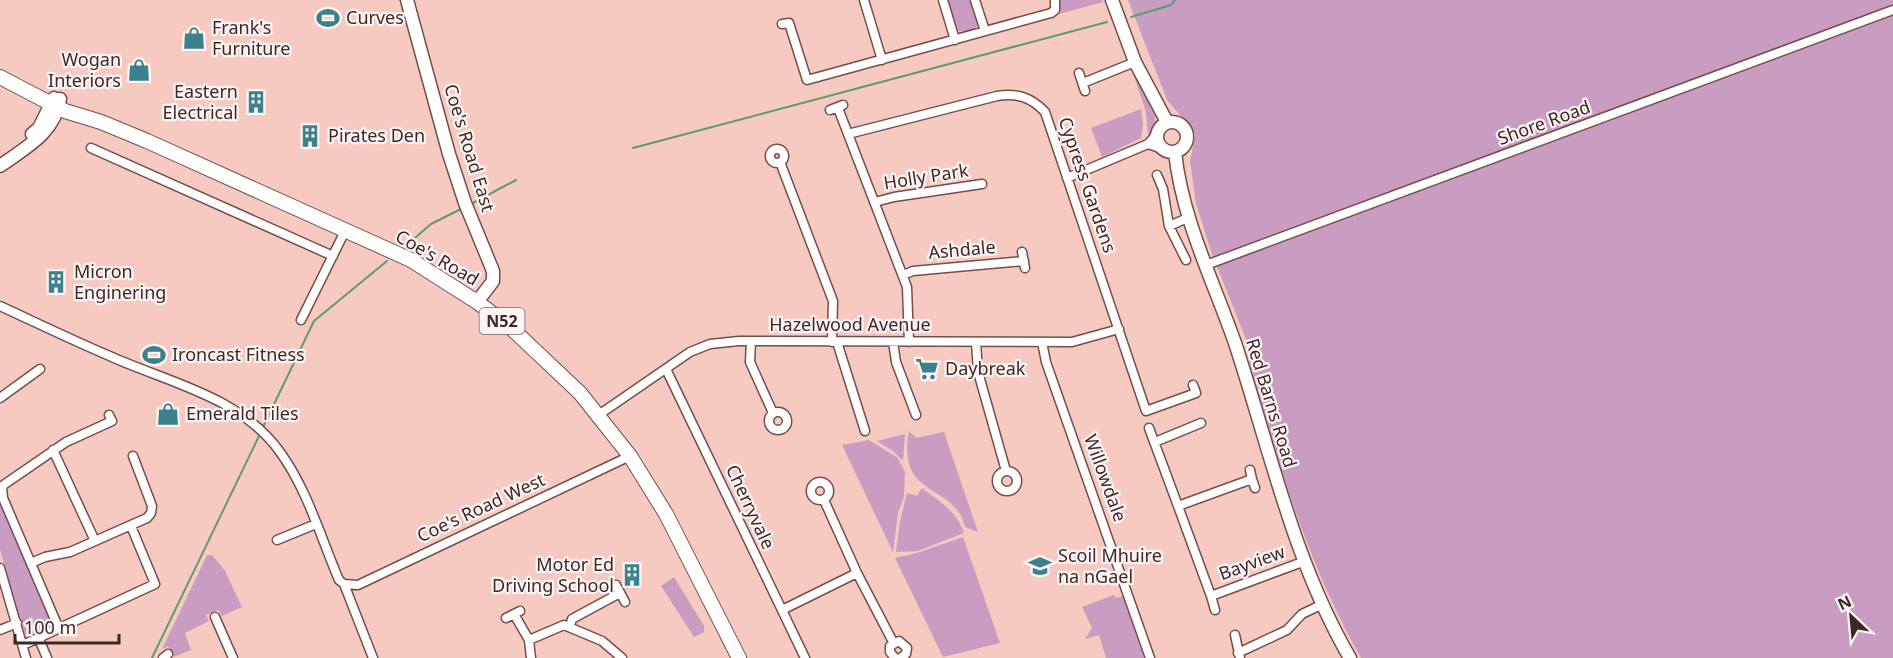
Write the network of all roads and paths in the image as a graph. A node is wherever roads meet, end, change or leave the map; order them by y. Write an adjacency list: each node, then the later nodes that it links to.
1 (407, 0): 40 (street, Coe's Road East)
2 (864, 0): 11 (street)
3 (943, 0): 10 (street)
4 (975, 0): 9 (street)
5 (1055, 0): 9 (street)
6 (1112, 0): 12 (street)
7 (1893, 10): 38 (street, Shore Road)
8 (782, 24): 11 (street)
9 (985, 31): 10 (street)
10 (955, 39): 11 (street)
11 (882, 60)
12 (1135, 62): 13 (street); 19 (street)
13 (1079, 73)
14 (0, 77): 15 (main road, Coe's Road / N52)
15 (55, 102): 17 (main road, Coe's Road / N52); 18 (main road, Coe's Road / N52); 20 (street); 25 (street)
16 (837, 108): 21 (street)
17 (83, 119): 18 (main road, Coe's Road / N52); 20 (street)
18 (101, 122): 34 (main road, Coe's Road / N52)
19 (1167, 122): 22 (street); 24 (street)
20 (52, 123): 27 (street)
21 (848, 134): 29 (street, Cypress Gardens); 31 (street)
22 (1155, 142): 24 (street); 29 (street)
23 (91, 148): 35 (street)
24 (1175, 152): 32 (street, Red Barns Road)
25 (0, 159)
26 (780, 162): 45 (street)
27 (0, 166)
28 (1148, 177): 33 (street)
29 (1067, 178): 43 (street, Cypress Gardens)
30 (982, 184): 31 (street, Holly Park)
31 (875, 202): 39 (street)
32 (1190, 217): 33 (street); 38 (street, Red Barns Road)
33 (1169, 225): 37 (street)
34 (346, 230): 35 (street); 40 (main road, Coe's Road / N52)
35 (333, 256): 42 (street)
36 (1024, 260): 39 (street, Ashdale)
37 (1186, 260)
38 (1206, 265): 73 (street, Red Barns Road)
39 (903, 275): 47 (street)
40 (477, 302): 54 (main road, Coe's Road / N52)
41 (0, 306): 69 (street)
42 (301, 320)
43 (1119, 328): 49 (street, Hazelwood Avenue); 52 (street, Cypress Gardens)
44 (751, 341): 45 (street, Hazelwood Avenue); 51 (street, Hazelwood Avenue); 55 (street)
45 (835, 342): 46 (street, Hazelwood Avenue); 60 (street)
46 (893, 342): 47 (street, Hazelwood Avenue); 57 (street)
47 (909, 342): 48 (street, Hazelwood Avenue)
48 (976, 342): 49 (street, Hazelwood Avenue); 65 (street)
49 (1042, 342): 105 (street, Willowdale)
50 (40, 369): 53 (street)
51 (666, 369): 54 (street, Hazelwood Avenue); 81 (street, Cherryvale)
52 (1193, 385)
53 (0, 398)
54 (600, 414): 64 (main road, Coe's Road / N52)
55 (773, 414)
56 (109, 415): 62 (street)
57 (916, 415)
58 (1201, 423): 61 (street)
59 (1149, 428): 61 (street, Bayview)
60 (864, 431)
61 (1155, 442): 68 (street, Bayview)
62 (53, 450): 72 (street); 74 (street)
63 (133, 456): 70 (street)
64 (630, 456): 77 (street, Coe's Road West); 101 (main road, Coe's Road / N52)
65 (1006, 471)
66 (1255, 488): 68 (street)
67 (824, 500): 76 (street)
68 (1178, 506): 78 (street, Bayview)
69 (316, 524): 71 (street); 77 (street)
70 (131, 526): 72 (street); 88 (street)
71 (277, 540)
72 (96, 541): 74 (street)
73 (1305, 561): 78 (street, Bayview); 80 (street, Red Barns Road)
74 (31, 563): 88 (street)
75 (0, 571): 85 (street)
76 (857, 573): 81 (street); 92 (street)
77 (344, 584): 98 (street)
78 (1210, 596): 82 (street, Bayview)
79 (625, 602): 86 (street)
80 (1323, 604): 94 (street); 106 (street, Red Barns Road)
81 (782, 610): 102 (street, Cherryvale)
82 (1215, 610)
83 (513, 614): 91 (street)
84 (215, 617): 97 (street)
85 (17, 623): 87 (street); 93 (street)
86 (570, 626): 91 (street); 100 (street)
87 (0, 630)
88 (59, 630): 90 (street)
89 (1235, 635): 94 (street)
90 (39, 639): 93 (street); 96 (street)
91 (528, 640): 99 (street)
92 (893, 642): 103 (street); 104 (street)
93 (23, 645): 95 (street)
94 (1239, 655)
95 (26, 658)
96 (47, 658)
97 (232, 658)
98 (373, 658)
99 (531, 658)
100 (622, 658)
101 (739, 658)
102 (805, 658)
103 (895, 658)
104 (900, 658)
105 (1149, 658)
106 (1350, 658)

